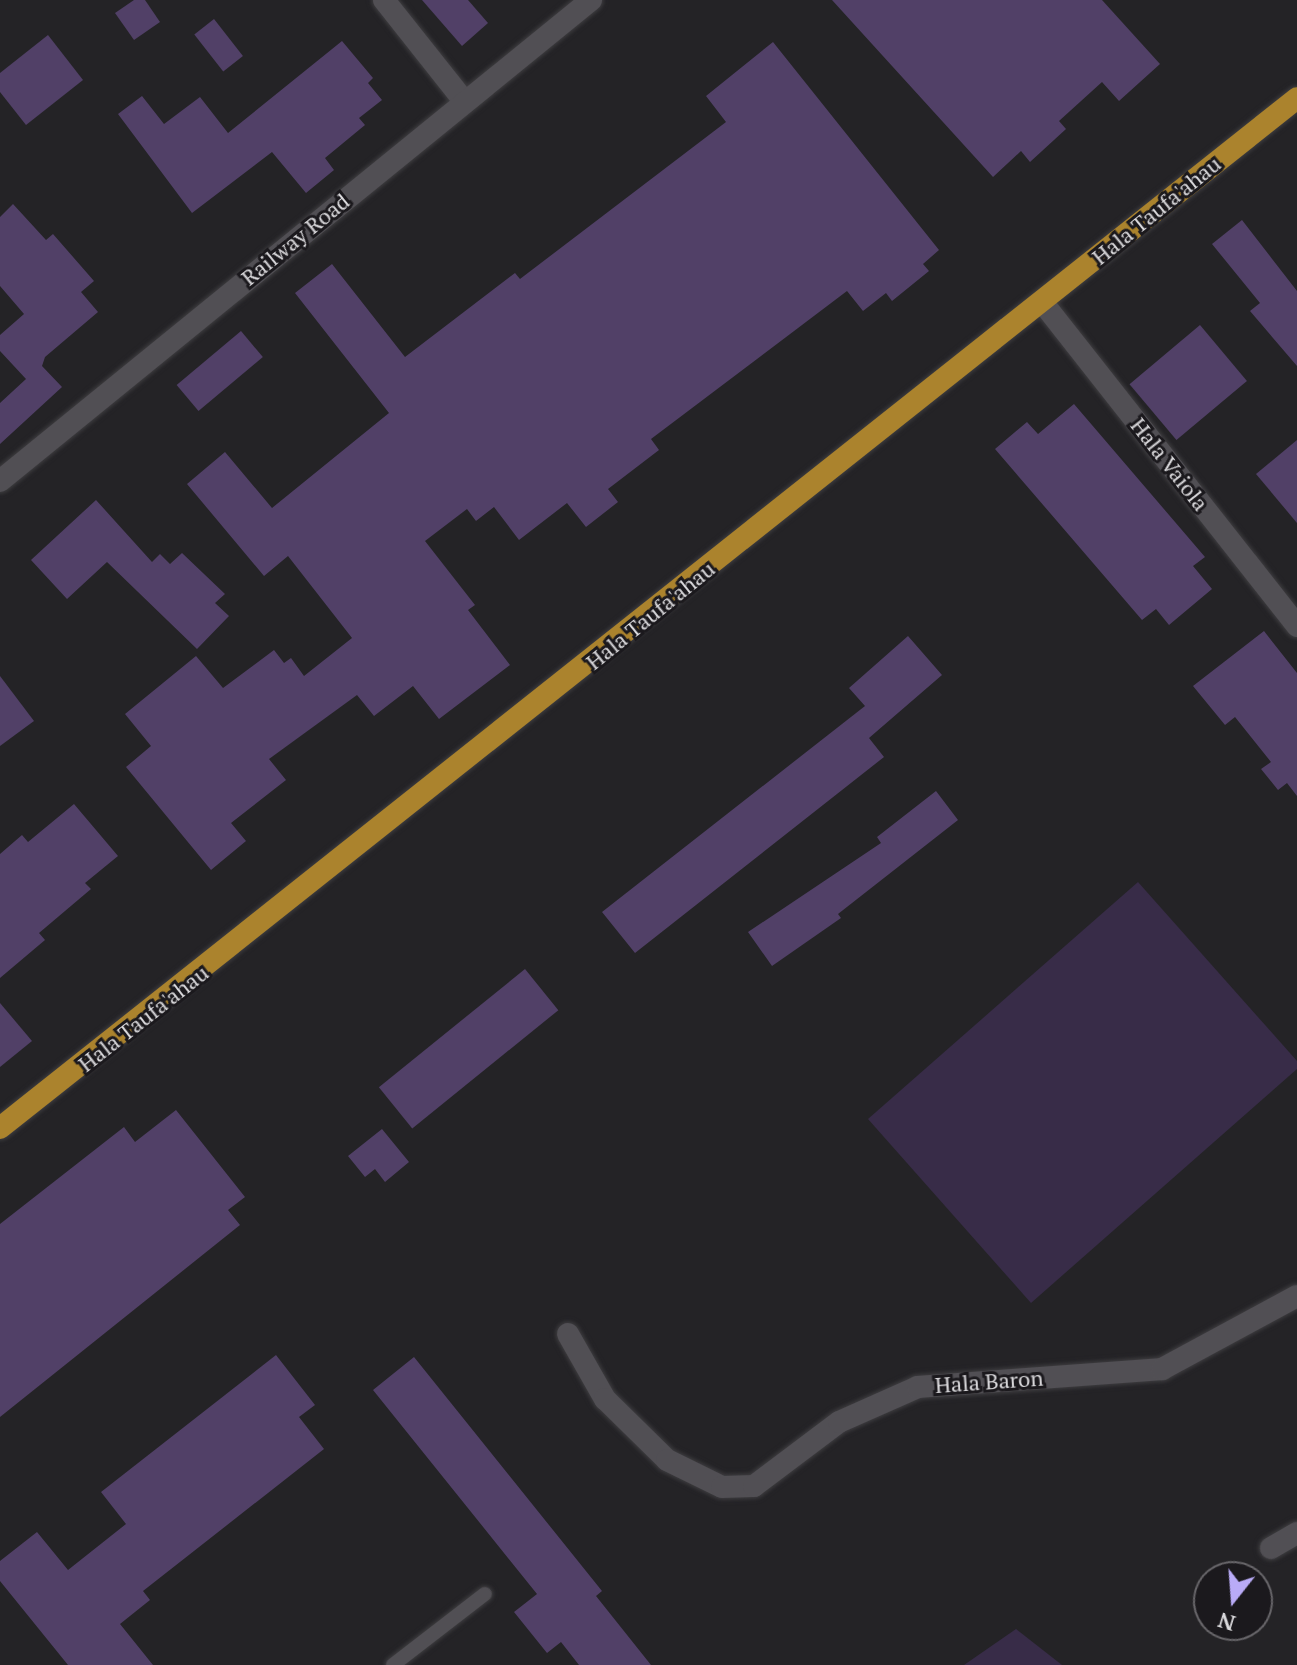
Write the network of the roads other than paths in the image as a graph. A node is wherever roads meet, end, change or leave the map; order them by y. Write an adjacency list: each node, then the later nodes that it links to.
1 (384, 0): 4 (street)
2 (591, 0): 4 (street, Railway Road)
3 (1297, 98): 5 (main road, Hala Taufa'ahau)
4 (464, 101): 6 (street, Railway Road)
5 (1043, 303): 7 (street, Hala Vaiola); 8 (main road, Hala Taufa'ahau)
6 (0, 481)
7 (1297, 626)
8 (0, 1128)
9 (1297, 1296): 10 (street, Hala Baron)
10 (568, 1334)
11 (1297, 1533): 12 (street)
12 (1271, 1548)
13 (485, 1594): 14 (lane)
14 (393, 1665)

